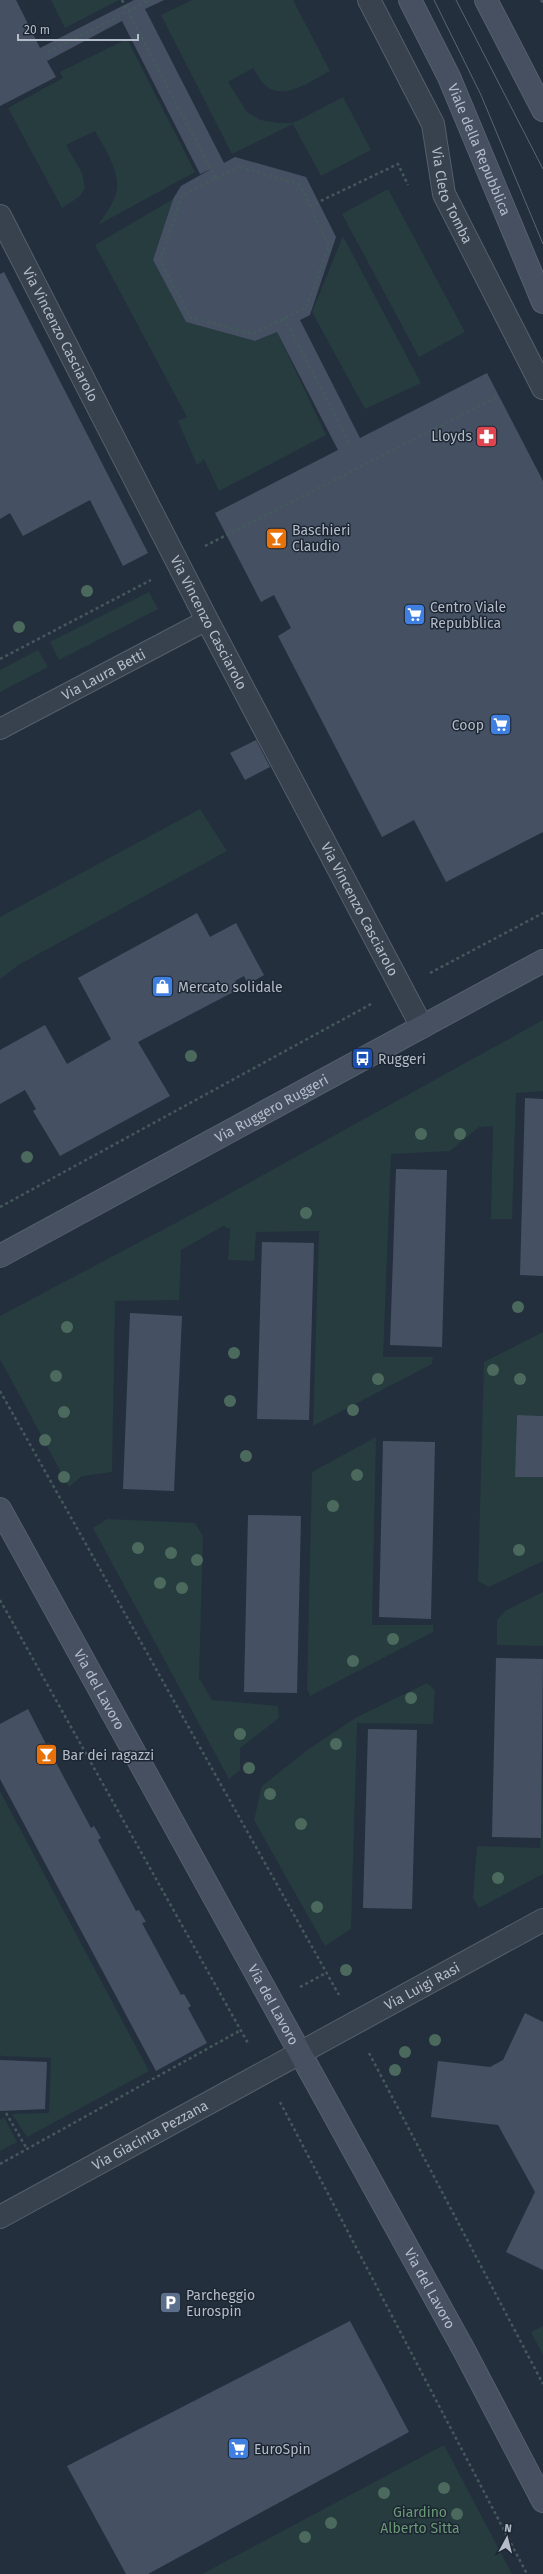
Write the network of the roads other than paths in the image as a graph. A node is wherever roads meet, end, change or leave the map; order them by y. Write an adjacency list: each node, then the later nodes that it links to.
1 (369, 0): 7 (street, Via Cleto Tomba)
2 (410, 0): 6 (main road, Viale della Repubblica)
3 (486, 0): 4 (main road)
4 (543, 110)
5 (2, 224): 8 (street, Via Vincenzo Casciarolo)
6 (543, 302)
7 (543, 388)
8 (207, 620): 9 (lane, Via Laura Betti); 11 (street, Via Vincenzo Casciarolo)
9 (0, 728)
10 (543, 961): 11 (main road, Via Ruggero Ruggeri)
11 (422, 1027): 12 (main road, Via Ruggero Ruggeri)
12 (0, 1256)
13 (0, 1509): 15 (main road, Via del Lavoro)
14 (543, 1920): 15 (street, Via Luigi Rasi)
15 (300, 2053): 16 (street, Via Giacinta Pezzana); 17 (main road, Via del Lavoro)
16 (0, 2217)
17 (543, 2501)

